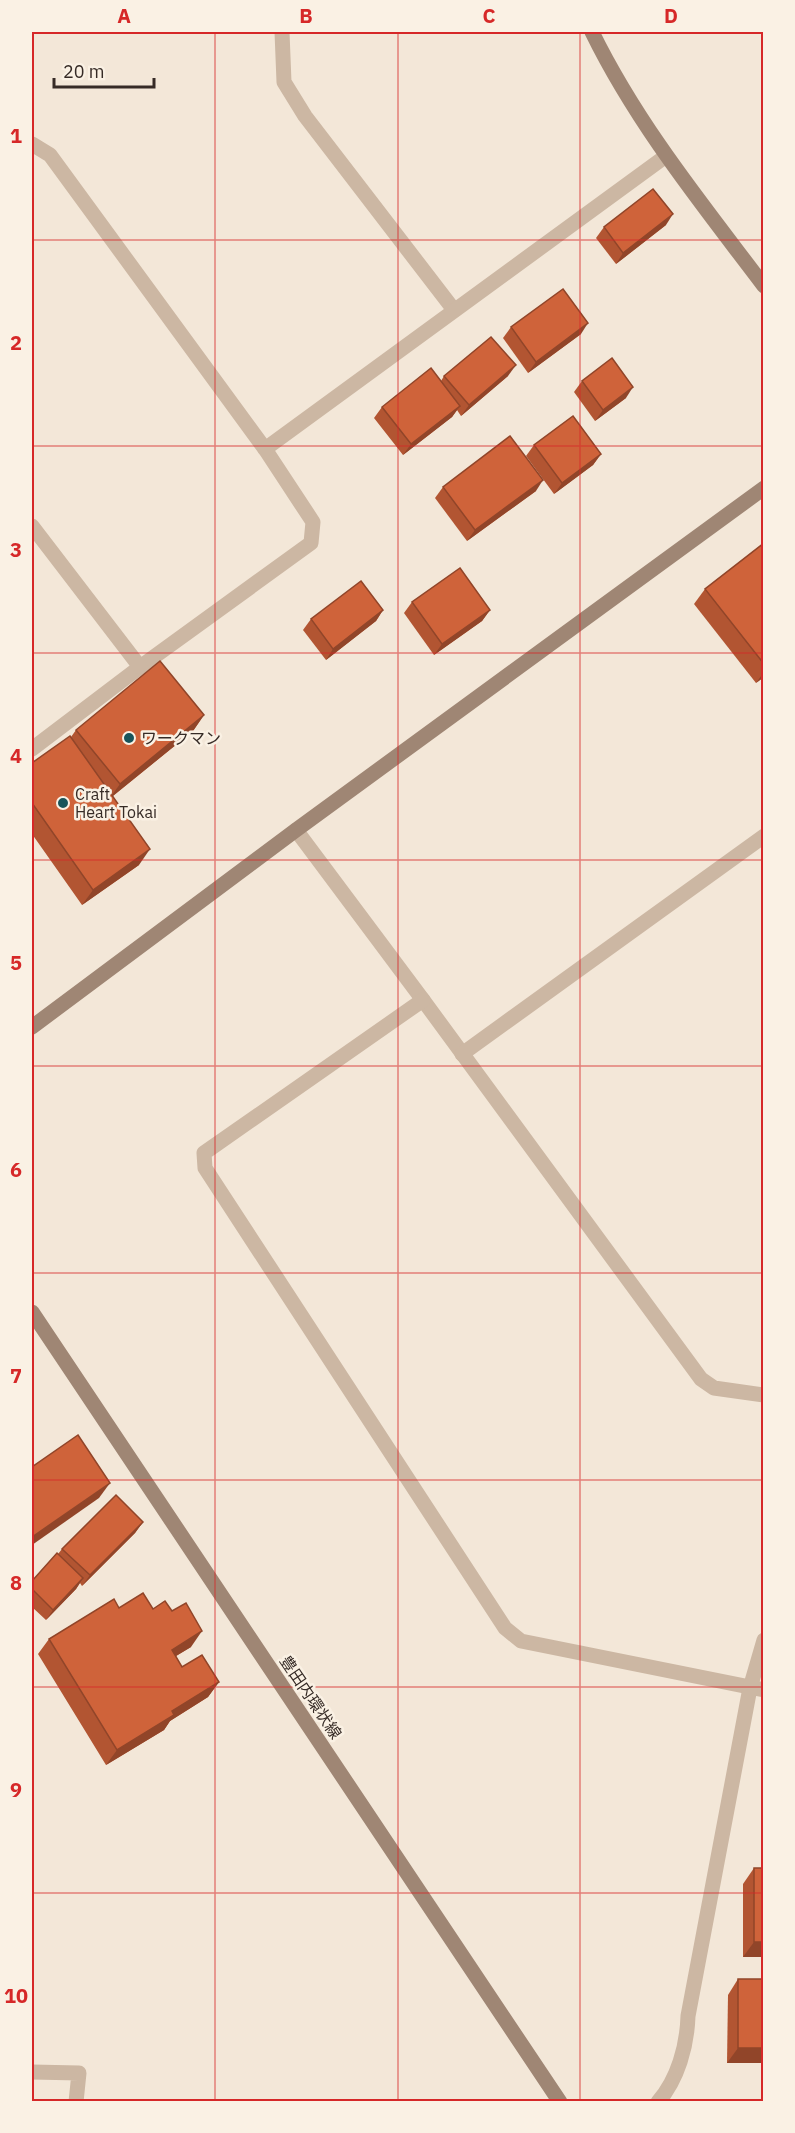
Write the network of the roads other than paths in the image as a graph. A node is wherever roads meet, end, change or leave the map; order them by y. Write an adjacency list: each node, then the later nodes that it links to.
1 (282, 32): 6 (street)
2 (592, 32): 4 (street)
3 (32, 144): 7 (street)
4 (666, 156): 5 (street); 6 (street)
5 (764, 286)
6 (454, 310): 7 (street)
7 (266, 449): 10 (street)
8 (764, 488): 12 (street)
9 (32, 526): 10 (street)
10 (140, 667): 11 (street)
11 (32, 749)
12 (296, 830): 14 (street); 15 (street)
13 (764, 836): 16 (street)
14 (423, 1000): 16 (street); 20 (street)
15 (32, 1027)
16 (462, 1054): 18 (street)
17 (32, 1312): 23 (street, 豊田内環状線)
18 (764, 1395)
19 (764, 1640): 20 (street)
20 (757, 1689): 24 (street)
21 (32, 2072): 22 (street)
22 (76, 2102)
23 (560, 2102)
24 (658, 2102)

